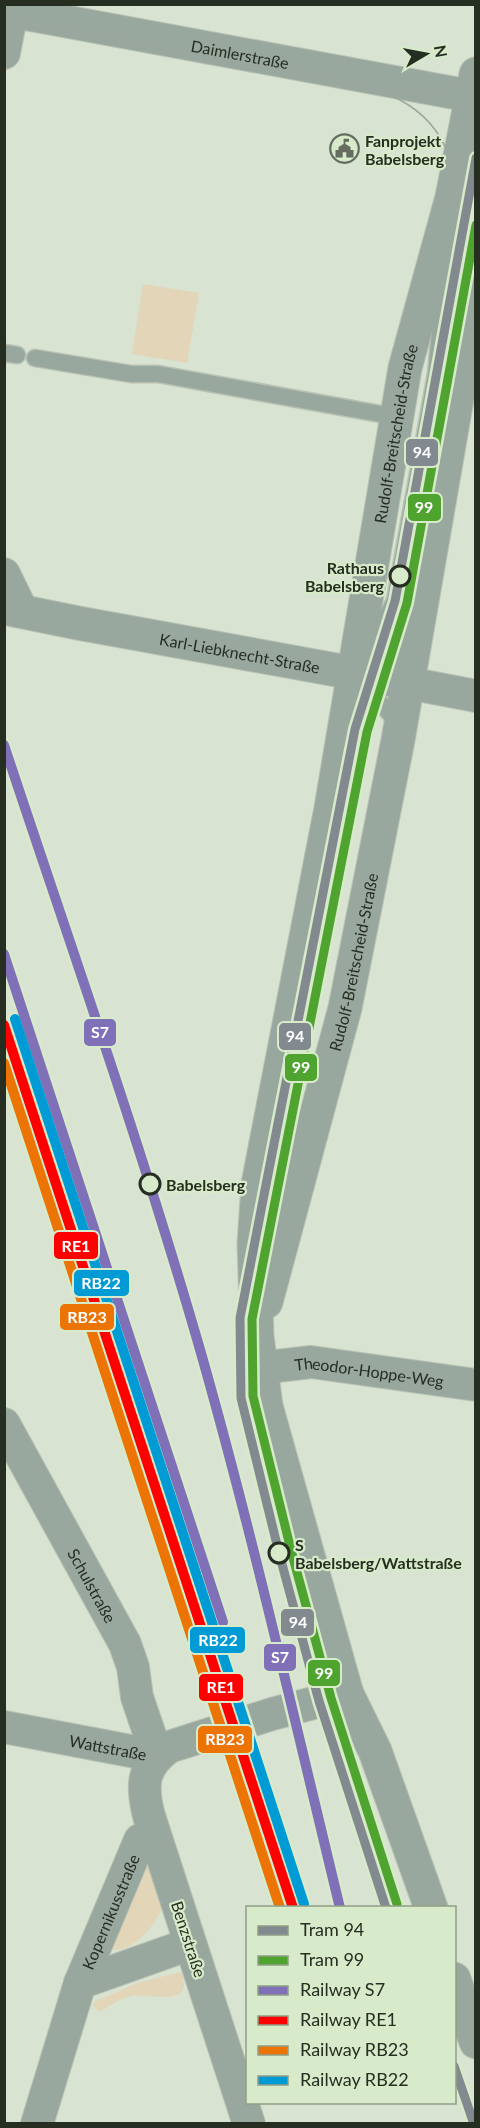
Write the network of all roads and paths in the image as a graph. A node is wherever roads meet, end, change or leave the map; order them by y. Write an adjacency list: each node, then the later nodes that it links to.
1 (8, 10): 2 (street); 3 (street, Daimlerstraße)
2 (4, 53)
3 (474, 89): 4 (street, Rudolf-Breitscheid-Straße)
4 (452, 197): 7 (street, Rudolf-Breitscheid-Straße); 10 (lane, Rudolf-Breitscheid-Straße)
5 (476, 289): 11 (street, Rudolf-Breitscheid-Straße)
6 (35, 358): 7 (lane)
7 (397, 417): 10 (street, Rudolf-Breitscheid-Straße)
8 (4, 574): 9 (street)
9 (13, 610): 10 (street, Karl-Liebknecht-Straße)
10 (354, 674): 11 (street, Karl-Liebknecht-Straße); 13 (lane); 14 (street, Rudolf-Breitscheid-Straße)
11 (408, 683): 12 (street, Karl-Liebknecht-Straße); 13 (street, Rudolf-Breitscheid-Straße)
12 (476, 696)
13 (400, 725): 14 (street, Rudolf-Breitscheid-Straße)
14 (257, 1336): 15 (street, Rudolf-Breitscheid-Straße)
15 (260, 1368): 16 (street, Theodor-Hoppe-Weg); 18 (street, Rudolf-Breitscheid-Straße)
16 (476, 1385)
17 (4, 1424): 20 (street, Schulstraße)
18 (347, 1694): 20 (street, Wattstraße); 22 (street, Rudolf-Breitscheid-Straße)
19 (4, 1727): 20 (street, Wattstraße)
20 (157, 1756): 23 (street, Benzstraße)
21 (140, 1840): 24 (street, Kopernikusstraße)
22 (430, 1906)
23 (190, 1944): 24 (street, Kopernikusstraße); 28 (street, Benzstraße)
24 (80, 1983): 27 (street, Kopernikusstraße)
25 (456, 1985): 26 (street)
26 (476, 2042)
27 (37, 2124)
28 (249, 2124)

